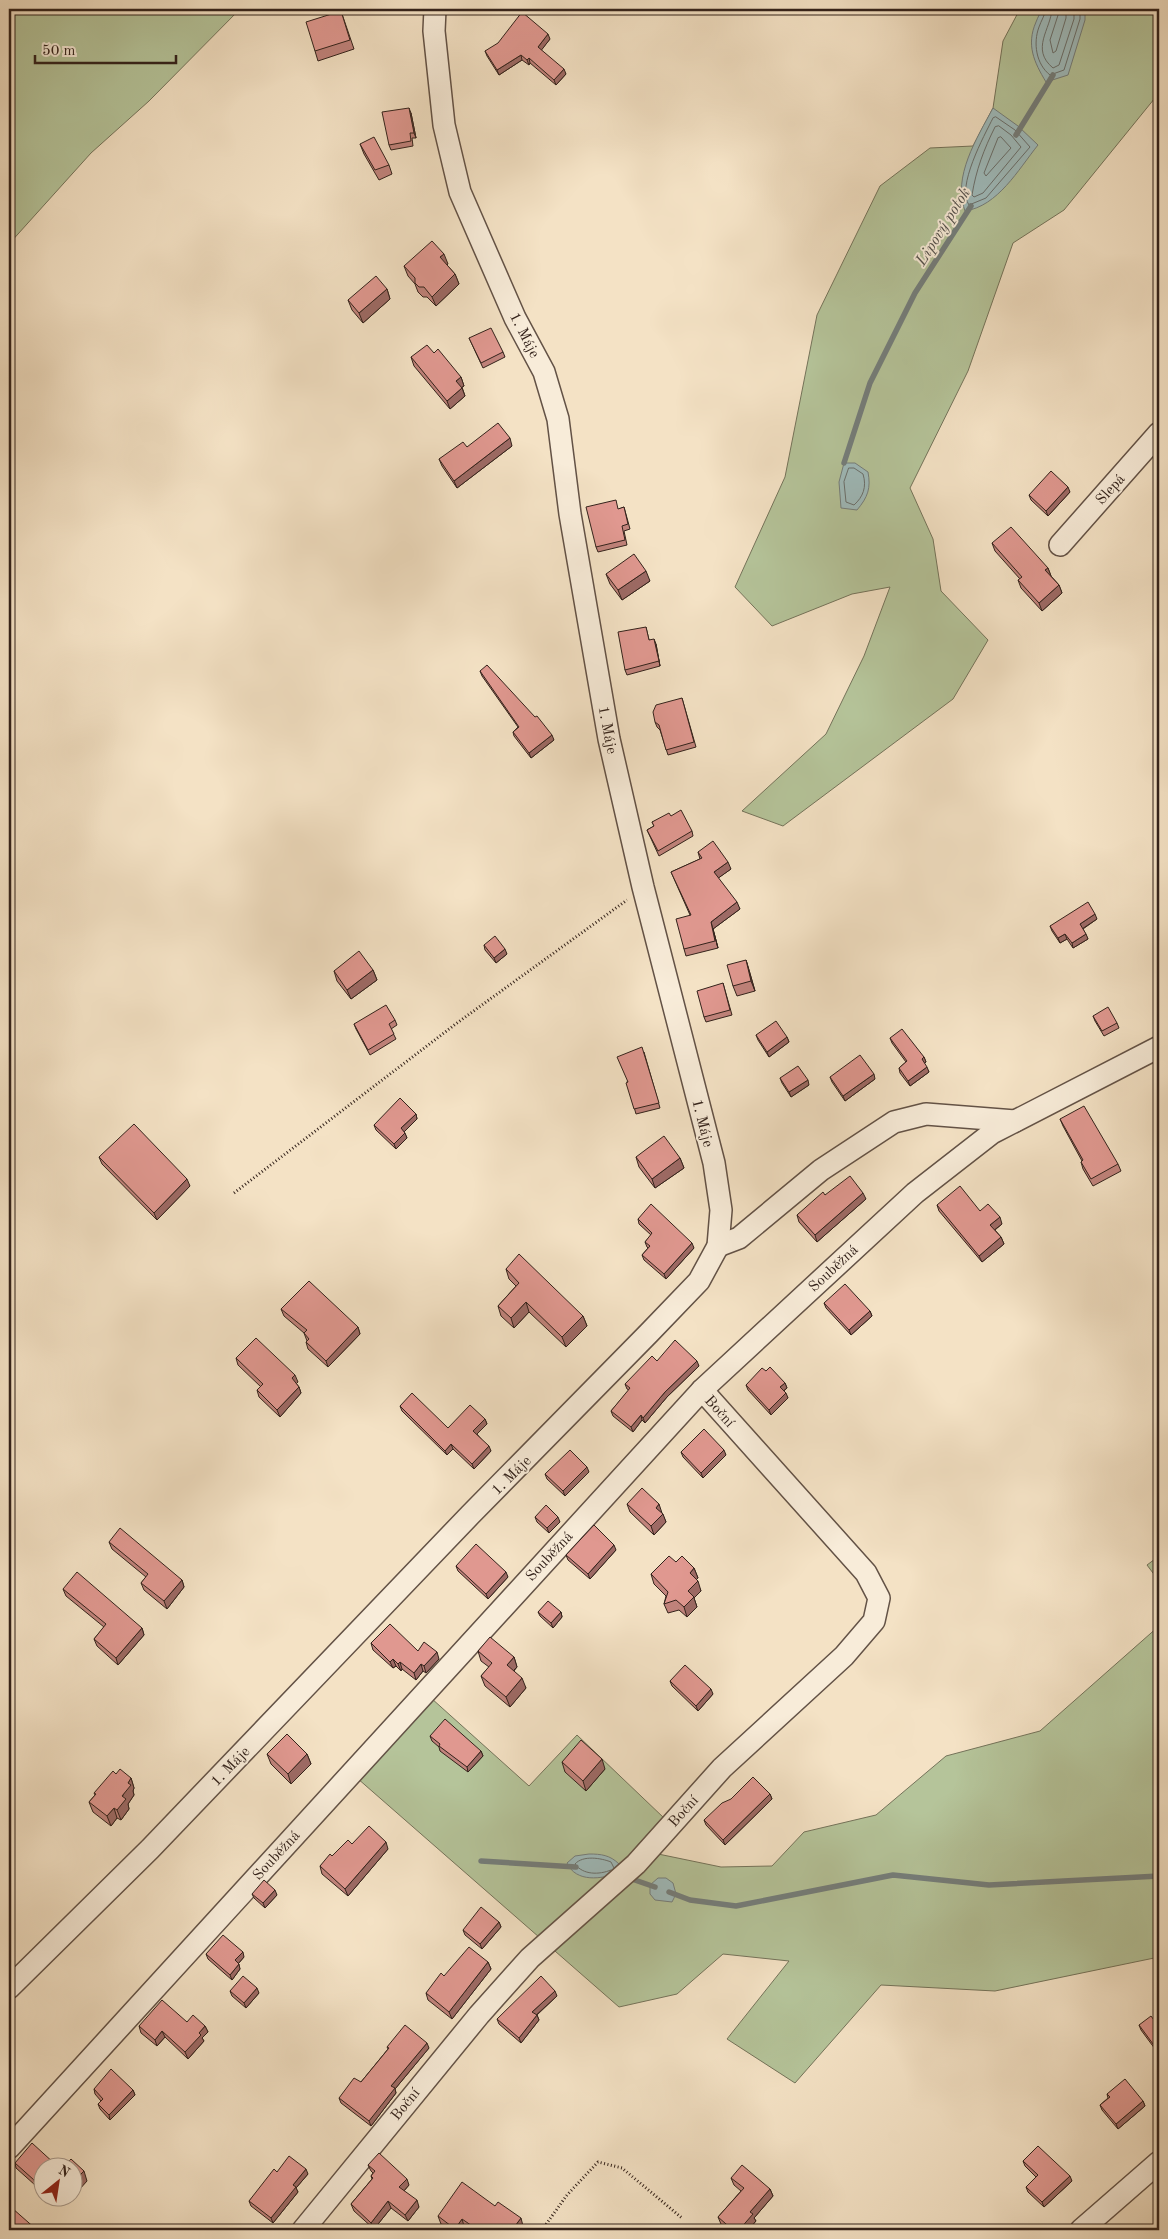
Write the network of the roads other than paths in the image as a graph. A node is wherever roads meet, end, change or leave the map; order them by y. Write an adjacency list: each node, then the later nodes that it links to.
1 (435, 9): 6 (street, 1. Máje)
2 (1159, 433): 3 (street, Slepá)
3 (1060, 545)
4 (1159, 1047): 5 (street, Souběžná)
5 (1015, 1121): 6 (street); 7 (street, Souběžná)
6 (718, 1246): 8 (street, 1. Máje)
7 (702, 1390): 9 (street, Souběžná); 11 (street, Boční)
8 (9, 1988)
9 (9, 2148)
10 (1159, 2162): 12 (street)
11 (303, 2230)
12 (1080, 2230)

